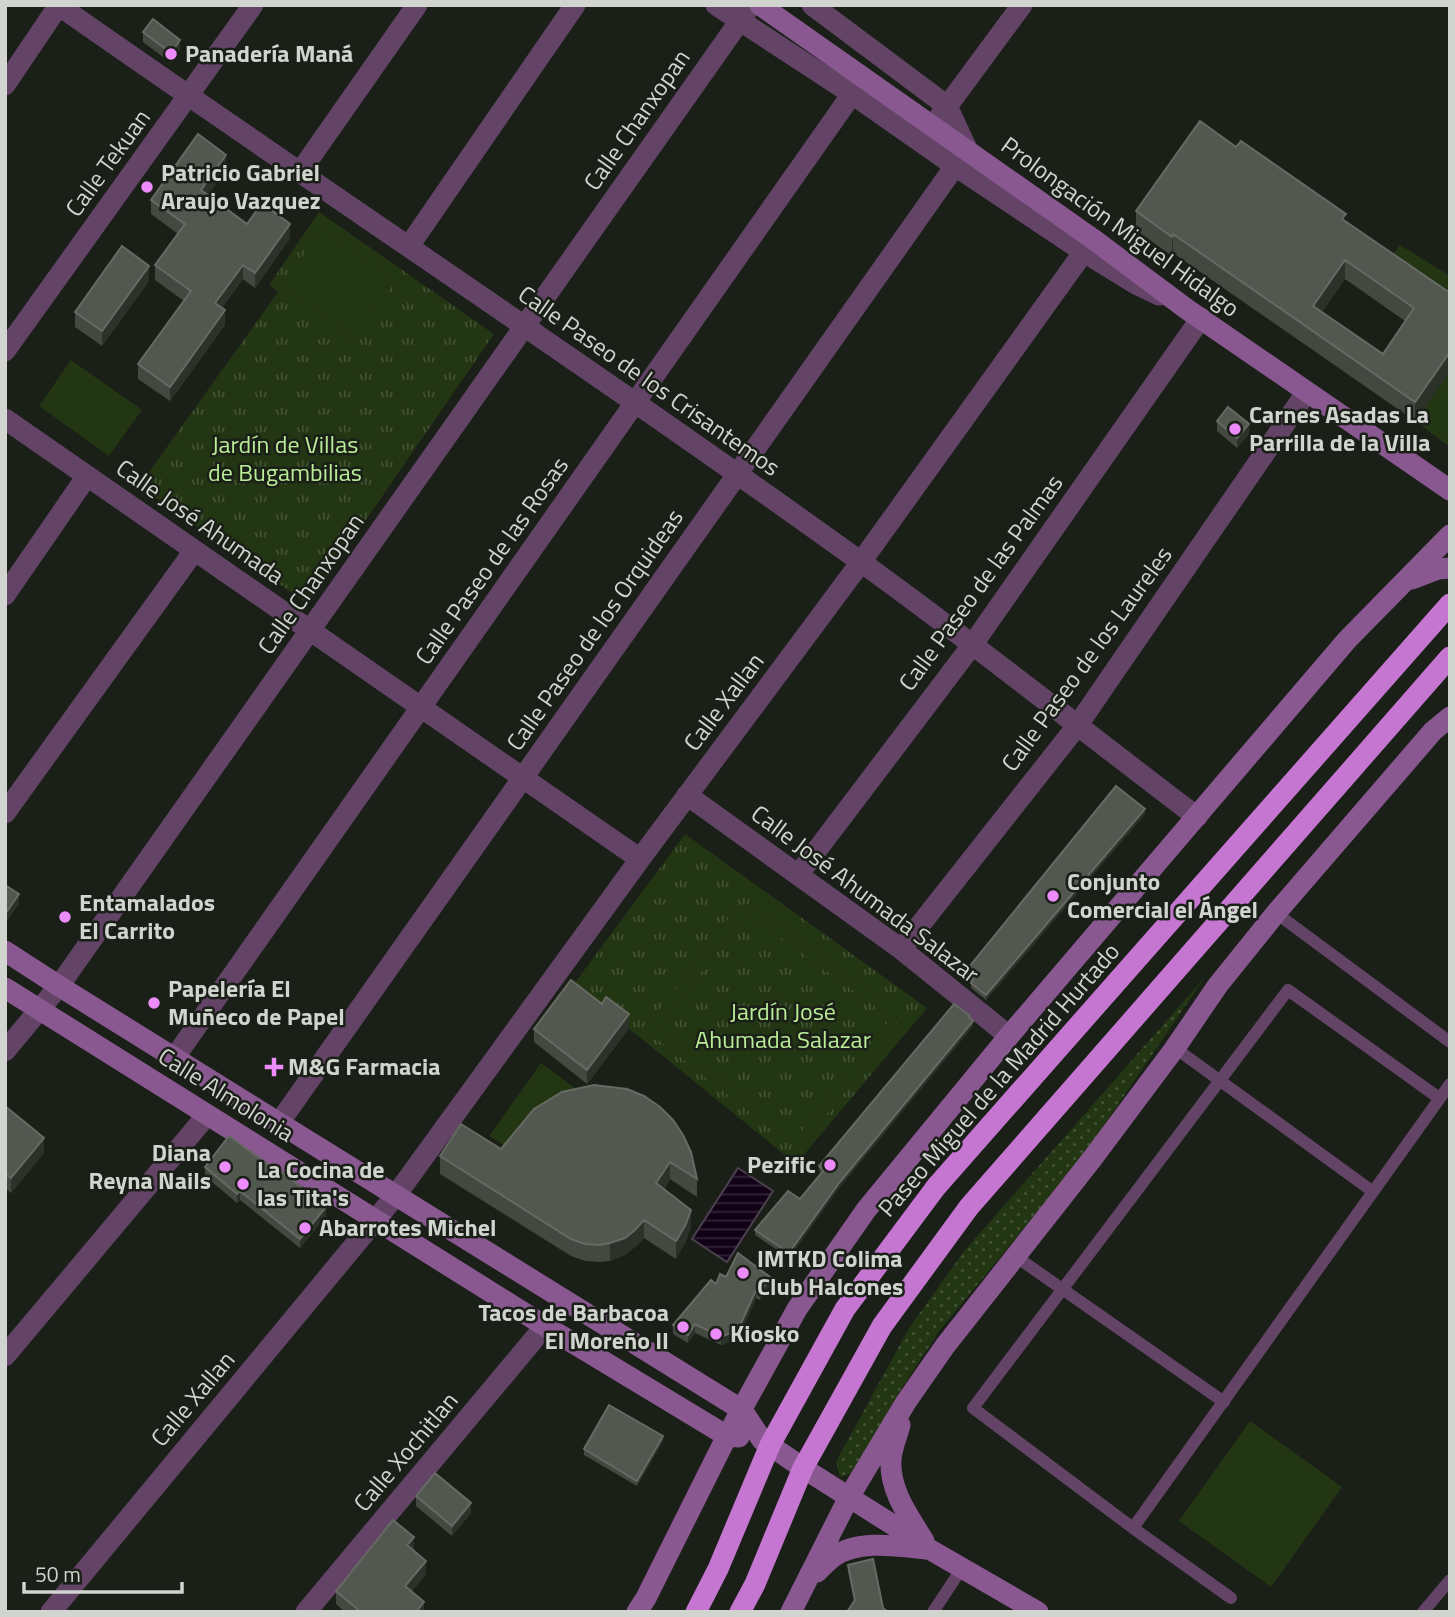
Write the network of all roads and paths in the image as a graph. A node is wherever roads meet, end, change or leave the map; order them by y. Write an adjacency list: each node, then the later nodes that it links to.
1 (59, 5): 12 (street); 13 (street, Calle Paseo de los Crisantemos)
2 (237, 5): 13 (street, Calle Tekuan)
3 (253, 5): 13 (street, Calle Tekuan)
4 (417, 5): 18 (street)
5 (575, 5): 20 (street)
6 (716, 5): 10 (street)
7 (760, 5): 16 (street, Prolongación Miguel Hidalgo)
8 (811, 5): 11 (street)
9 (1022, 5): 15 (street)
10 (745, 13): 14 (street); 22 (street, Calle Chanxopan)
11 (839, 13): 15 (street)
12 (5, 85)
13 (183, 93): 18 (street, Calle Paseo de los Crisantemos); 23 (street, Calle Tekuan); 24 (street, Calle Tekuan)
14 (852, 94): 17 (street); 26 (street, Calle Paseo de las Rosas)
15 (947, 106): 16 (street); 17 (street)
16 (933, 126): 17 (street, Prolongación Miguel Hidalgo)
17 (961, 158): 19 (street, Prolongación Miguel Hidalgo); 28 (street, Calle Paseo de los Orquideas)
18 (300, 172): 20 (street, Calle Paseo de los Crisantemos)
19 (1089, 246): 21 (street, Prolongación Miguel Hidalgo); 33 (street, Calle Xallan)
20 (409, 247): 22 (street, Calle Paseo de los Crisantemos)
21 (1194, 314): 25 (street, Prolongación Miguel Hidalgo); 39 (street, Calle Paseo de las Palmas)
22 (524, 326): 26 (street, Calle Paseo de los Crisantemos); 38 (street, Calle Chanxopan)
23 (5, 331)
24 (5, 351)
25 (1306, 393): 30 (street, Prolongación Miguel Hidalgo); 43 (street, Calle Paseo de los Laureles)
26 (635, 403): 28 (street, Calle Paseo de los Crisantemos); 41 (street, Calle Paseo de las Rosas)
27 (5, 419): 29 (street, Calle José Ahumada)
28 (738, 475): 33 (street, Calle Paseo de los Crisantemos); 44 (street, Calle Paseo de los Orquideas)
29 (88, 476): 32 (street, Calle José Ahumada); 36 (street)
30 (1450, 490)
31 (1450, 535): 35 (street)
32 (194, 551): 38 (street, Calle José Ahumada); 46 (street)
33 (861, 562): 39 (street, Calle Paseo de los Crisantemos); 45 (street, Calle Xallan)
34 (1450, 568): 35 (street)
35 (1405, 582): 47 (street)
36 (5, 595)
37 (1450, 604): 77 (highway, Paseo Miguel de la Madrid Hurtado)
38 (310, 630): 41 (street, Calle José Ahumada); 53 (street, Calle Chanxopan)
39 (972, 644): 43 (street, Calle Paseo de los Crisantemos); 49 (street, Calle Paseo de las Palmas)
40 (1450, 657): 78 (highway)
41 (421, 707): 44 (street, Calle José Ahumada); 60 (street, Calle Paseo de las Rosas)
42 (1450, 718): 50 (street)
43 (1077, 726): 47 (street, Calle Paseo de los Crisantemos); 51 (street, Calle Paseo de los Laureles)
44 (523, 777): 48 (street, Calle José Ahumada); 65 (street, Calle Paseo de los Orquideas)
45 (687, 796): 48 (street, Calle Xallan); 49 (street, Calle José Ahumada Salazar)
46 (5, 813)
47 (1197, 817): 56 (street)
48 (640, 859): 67 (street, Calle Xallan)
49 (798, 875): 51 (street, Calle José Ahumada Salazar)
50 (1276, 913): 57 (lane); 58 (street)
51 (901, 949): 56 (street, Calle José Ahumada Salazar)
52 (5, 951): 53 (street, Calle Almolonia)
53 (59, 986): 55 (street, Calle Chanxopan); 60 (street, Calle Almolonia)
54 (5, 988): 55 (street, Calle Almolonia)
55 (40, 1010): 59 (street, Calle Chanxopan); 64 (street, Calle Almolonia)
56 (1009, 1036): 75 (street)
57 (1450, 1042)
58 (1175, 1048): 61 (lane); 69 (street)
59 (5, 1051)
60 (174, 1057): 65 (street, Calle Almolonia)
61 (1219, 1082): 63 (lane); 66 (lane); 70 (lane)
62 (1450, 1084): 63 (lane)
63 (1440, 1098): 66 (lane)
64 (207, 1115): 68 (street, Calle Almolonia); 72 (street)
65 (279, 1123): 67 (street, Calle Almolonia)
66 (1372, 1191): 74 (lane)
67 (396, 1195): 68 (street, Calle Xallan); 75 (street, Calle Almolonia)
68 (376, 1220): 71 (street, Calle Almolonia); 86 (street, Calle Xallan)
69 (1015, 1256): 70 (lane); 73 (street)
70 (1063, 1289): 74 (lane); 80 (lane)
71 (545, 1326): 76 (street, Calle Almolonia); 87 (street, Calle Xochitlan)
72 (5, 1356)
73 (906, 1402): 79 (street); 81 (street)
74 (1224, 1402): 80 (lane)
75 (742, 1410): 76 (street); 77 (street, Calle Almolonia)
76 (727, 1436): 77 (street, Calle Almolonia); 88 (street)
77 (766, 1443): 78 (street); 89 (highway, Paseo Miguel de la Madrid Hurtado)
78 (803, 1468): 79 (street); 90 (highway)
79 (849, 1497): 81 (street); 84 (street)
80 (1133, 1528): 85 (lane)
81 (929, 1549): 82 (street); 84 (street)
82 (962, 1568): 92 (lane); 93 (street)
83 (1450, 1580): 94 (lane)
84 (806, 1582): 91 (street)
85 (1231, 1598)
86 (51, 1612)
87 (306, 1612)
88 (637, 1612)
89 (696, 1612)
90 (740, 1612)
91 (791, 1612)
92 (933, 1612)
93 (1038, 1612)
94 (1423, 1612)

